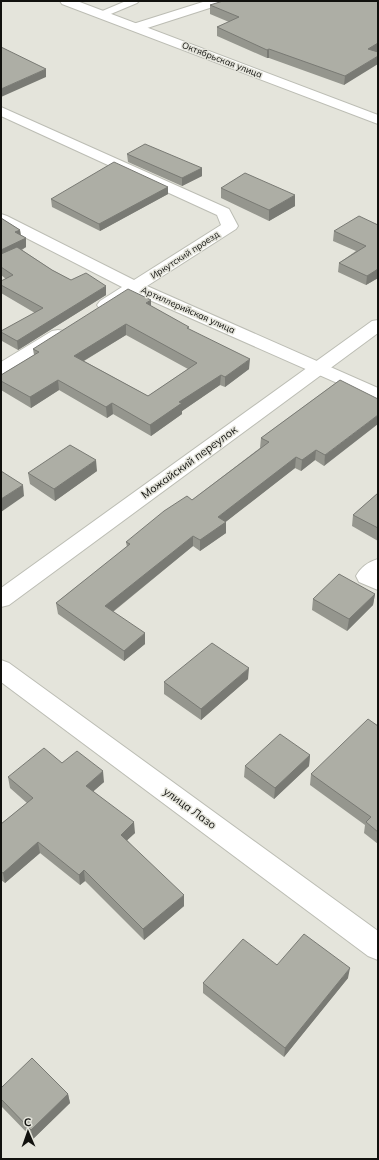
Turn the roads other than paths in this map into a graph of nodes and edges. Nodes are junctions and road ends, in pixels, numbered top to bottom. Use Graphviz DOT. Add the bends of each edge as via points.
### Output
graph roads {
  1 [pos="66,1"];
  2 [pos="134,1"];
  3 [pos="218,1"];
  4 [pos="103,14"];
  5 [pos="136,27"];
  6 [pos="1,111"];
  7 [pos="378,120"];
  8 [pos="1,219"];
  9 [pos="136,287"];
  10 [pos="95,312"];
  11 [pos="75,324"];
  12 [pos="378,325"];
  13 [pos="318,368"];
  14 [pos="1,370"];
  15 [pos="378,395"];
  16 [pos="378,567"];
  17 [pos="378,582"];
  18 [pos="1,599"];
  19 [pos="1,669"];
  20 [pos="378,947"];
  1 -- 4 [label="street, Октябрьская улица"];
  2 -- 4 [label="lane"];
  3 -- 5 [label="street"];
  4 -- 5 [label="street, Октябрьская улица"];
  5 -- 7 [label="street, Октябрьская улица"];
  6 -- 9 [label="street, Иркутский проезд" via="223,212 230,226"];
  8 -- 9 [label="street, Артиллерийская улица"];
  9 -- 10 [label="street, Иркутский проезд"];
  9 -- 13 [label="street, Артиллерийская улица"];
  11 -- 14 [label="street"];
  12 -- 13 [label="street, Можайский переулок"];
  13 -- 15 [label="street, Артиллерийская улица"];
  13 -- 18 [label="street, Можайский переулок"];
  16 -- 17 [label="street" via="367,576"];
  19 -- 20 [label="street, улица Лазо"];
}
